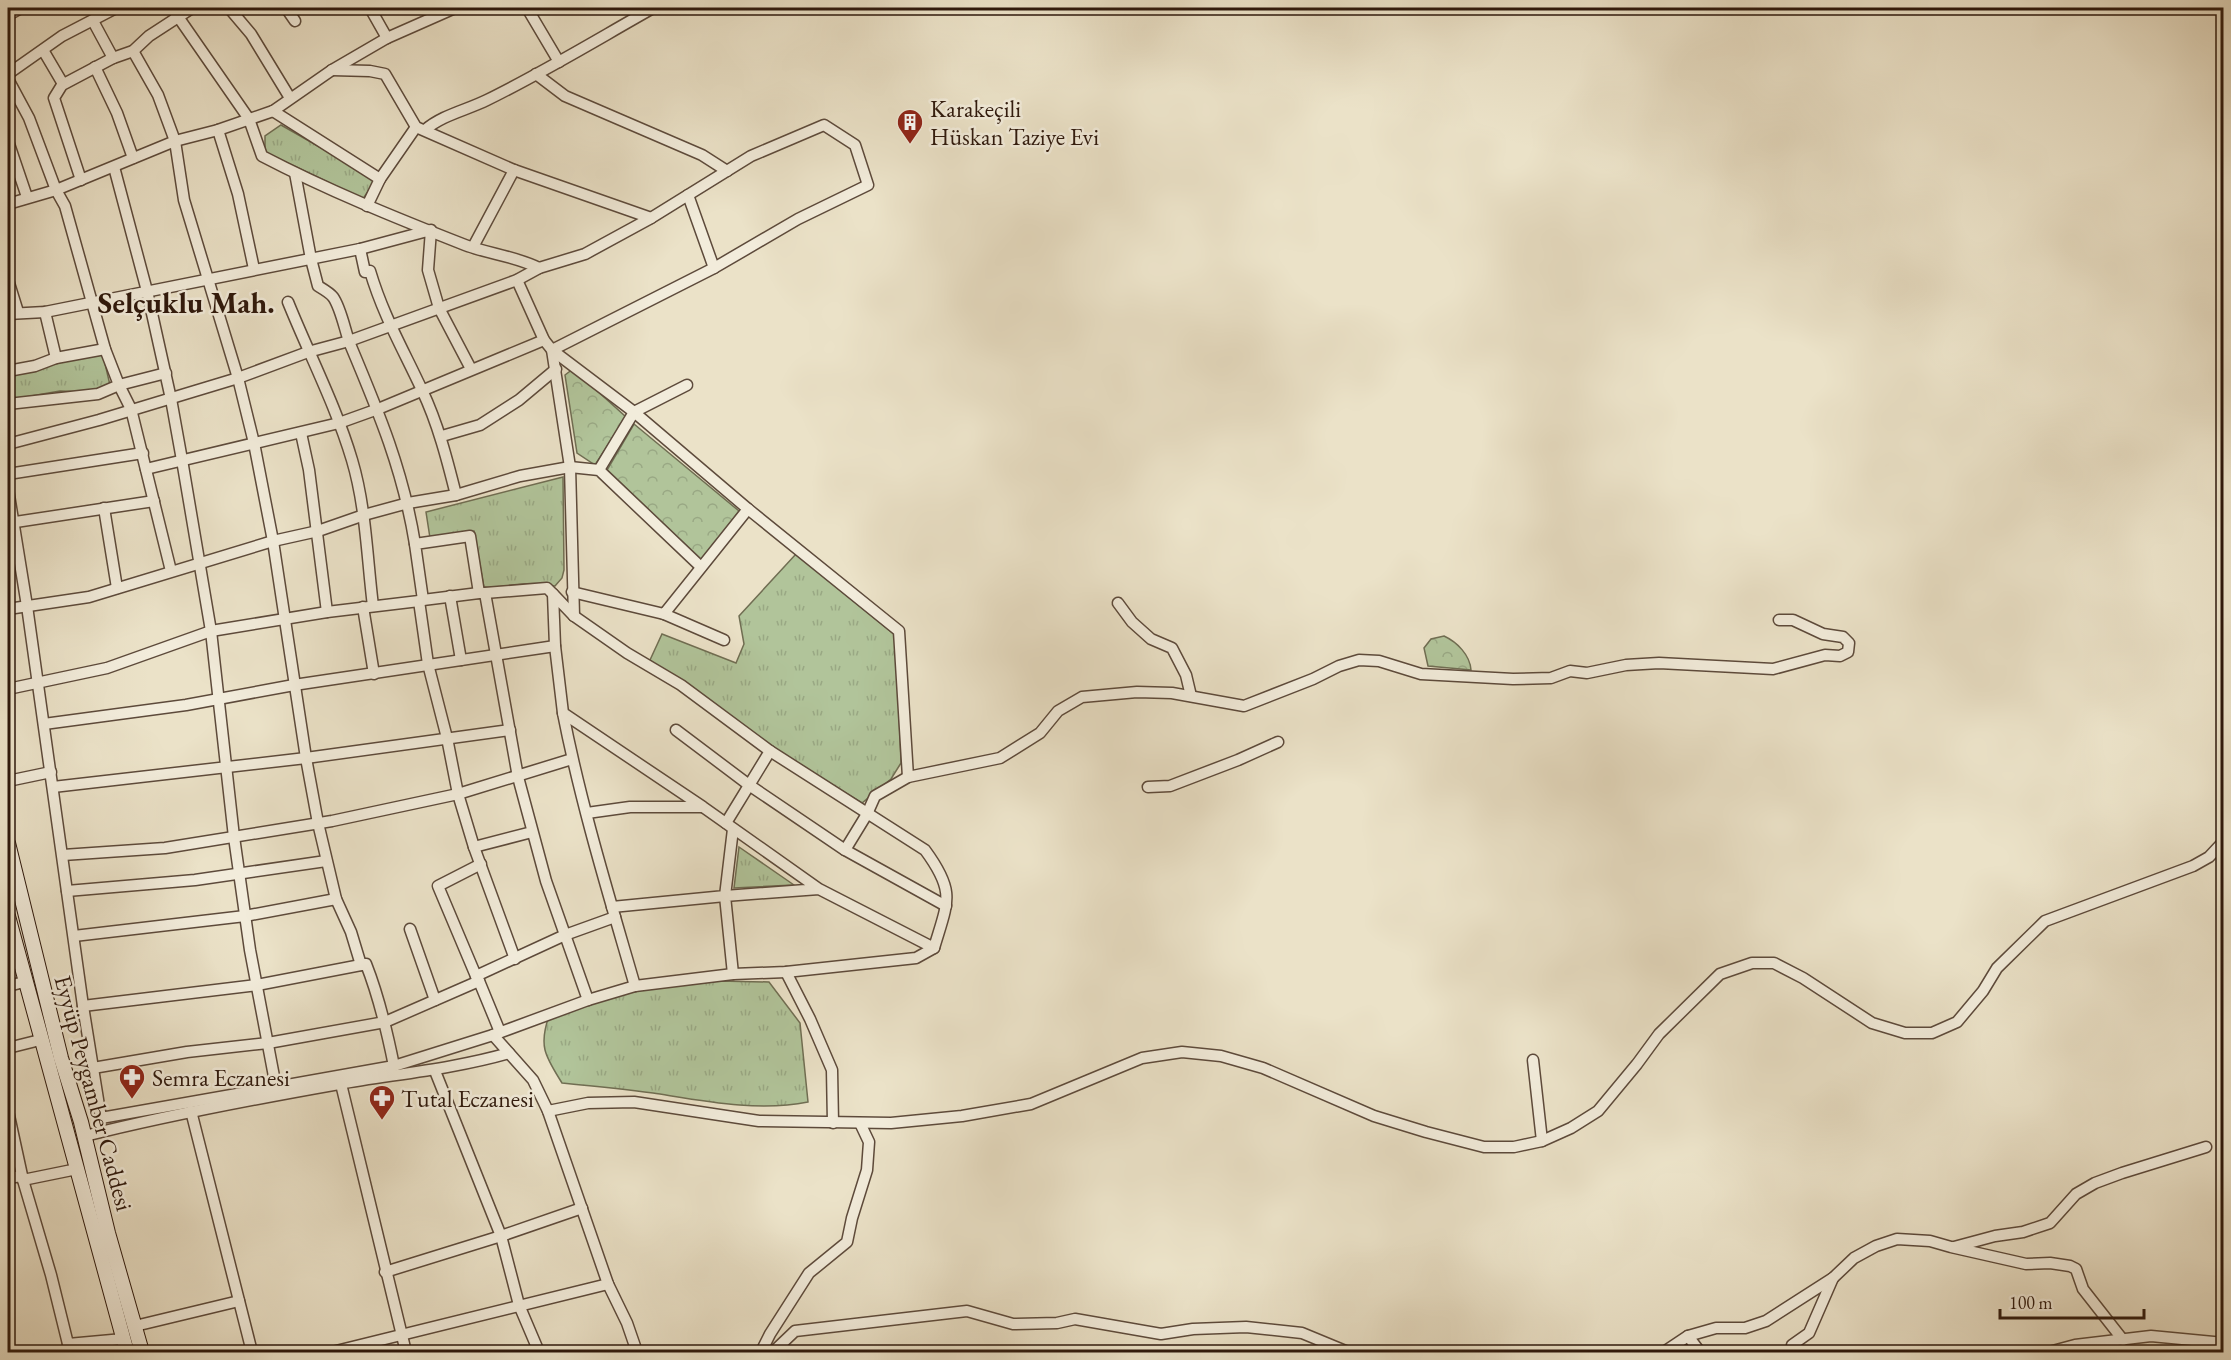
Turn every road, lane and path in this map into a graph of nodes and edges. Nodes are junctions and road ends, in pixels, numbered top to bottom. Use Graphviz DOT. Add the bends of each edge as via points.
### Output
graph roads {
  1 [pos="21,8"];
  2 [pos="116,8"];
  3 [pos="192,8"];
  4 [pos="229,8"];
  5 [pos="286,8"];
  6 [pos="370,8"];
  7 [pos="455,8"];
  8 [pos="527,8"];
  9 [pos="653,8"];
  10 [pos="175,12"];
  11 [pos="8,15"];
  12 [pos="93,21"];
  13 [pos="295,21"];
  14 [pos="387,38"];
  15 [pos="43,50"];
  16 [pos="133,51"];
  17 [pos="113,58"];
  18 [pos="559,62"];
  19 [pos="95,67"];
  20 [pos="332,70"];
  21 [pos="536,74"];
  22 [pos="8,77"];
  23 [pos="63,84"];
  24 [pos="290,98"];
  25 [pos="273,111"];
  26 [pos="249,119"];
  27 [pos="421,128"];
  28 [pos="218,130"];
  29 [pos="8,141"];
  30 [pos="175,141"];
  31 [pos="133,158"];
  32 [pos="114,167"];
  33 [pos="514,170"];
  34 [pos="727,171"];
  35 [pos="295,173"];
  36 [pos="380,179"];
  37 [pos="81,180"];
  38 [pos="56,190"];
  39 [pos="688,195"];
  40 [pos="27,197"];
  41 [pos="8,204"];
  42 [pos="367,206"];
  43 [pos="651,218"];
  44 [pos="431,230"];
  45 [pos="473,248"];
  46 [pos="360,249"];
  47 [pos="311,259"];
  48 [pos="539,268"];
  49 [pos="714,268"];
  50 [pos="254,269"];
  51 [pos="207,279"];
  52 [pos="8,280"];
  53 [pos="517,280"];
  54 [pos="147,291"];
  55 [pos="93,302"];
  56 [pos="288,302"];
  57 [pos="439,308"];
  58 [pos="45,312"];
  59 [pos="13,313"];
  60 [pos="389,326"];
  61 [pos="544,340"];
  62 [pos="349,341"];
  63 [pos="105,349"];
  64 [pos="552,350"];
  65 [pos="308,352"];
  66 [pos="56,358"];
  67 [pos="471,369"];
  68 [pos="556,369"];
  69 [pos="8,371"];
  70 [pos="166,373"];
  71 [pos="238,378"];
  72 [pos="119,385"];
  73 [pos="687,385"];
  74 [pos="422,390"];
  75 [pos="171,399"];
  76 [pos="8,404"];
  77 [pos="131,409"];
  78 [pos="378,409"];
  79 [pos="634,412"];
  80 [pos="339,423"];
  81 [pos="301,433"];
  82 [pos="442,436"];
  83 [pos="8,444"];
  84 [pos="254,444"];
  85 [pos="143,453"];
  86 [pos="182,460"];
  87 [pos="570,467"];
  88 [pos="146,469"];
  89 [pos="599,470"];
  90 [pos="8,472"];
  91 [pos="456,495"];
  92 [pos="154,501"];
  93 [pos="9,502"];
  94 [pos="408,503"];
  95 [pos="104,508"];
  96 [pos="748,510"];
  97 [pos="364,515"];
  98 [pos="11,523"];
  99 [pos="318,531"];
  100 [pos="273,541"];
  101 [pos="415,544"];
  102 [pos="200,562"];
  103 [pos="701,567"];
  104 [pos="171,571"];
  105 [pos="117,588"];
  106 [pos="572,592"];
  107 [pos="482,593"];
  108 [pos="553,594"];
  109 [pos="450,596"];
  110 [pos="421,600"];
  111 [pos="1118,603"];
  112 [pos="27,606"];
  113 [pos="368,607"];
  114 [pos="8,609"];
  115 [pos="327,612"];
  116 [pos="664,614"];
  117 [pos="574,616"];
  118 [pos="284,618"];
  119 [pos="1779,620"];
  120 [pos="211,632"];
  121 [pos="724,640"];
  122 [pos="555,646"];
  123 [pos="495,655"];
  124 [pos="461,660"];
  125 [pos="428,664"];
  126 [pos="374,674"];
  127 [pos="37,684"];
  128 [pos="294,685"];
  129 [pos="8,689"];
  130 [pos="1191,696"];
  131 [pos="219,700"];
  132 [pos="563,713"];
  133 [pos="44,724"];
  134 [pos="510,730"];
  135 [pos="676,730"];
  136 [pos="447,738"];
  137 [pos="1278,742"];
  138 [pos="770,750"];
  139 [pos="306,758"];
  140 [pos="572,759"];
  141 [pos="226,767"];
  142 [pos="51,772"];
  143 [pos="518,777"];
  144 [pos="908,777"];
  145 [pos="8,781"];
  146 [pos="749,785"];
  147 [pos="53,787"];
  148 [pos="1148,787"];
  149 [pos="458,794"];
  150 [pos="703,807"];
  151 [pos="588,813"];
  152 [pos="867,814"];
  153 [pos="318,824"];
  154 [pos="729,826"];
  155 [pos="532,832"];
  156 [pos="234,837"];
  157 [pos="2223,842"];
  158 [pos="8,843"];
  159 [pos="474,847"];
  160 [pos="845,850"];
  161 [pos="63,855"];
  162 [pos="326,861"];
  163 [pos="481,864"];
  164 [pos="240,872"];
  165 [pos="12,883"];
  166 [pos="819,889"];
  167 [pos="67,891"];
  168 [pos="724,896"];
  169 [pos="336,899"];
  170 [pos="946,906"];
  171 [pos="613,912"];
  172 [pos="8,915"];
  173 [pos="245,916"];
  174 [pos="410,928"];
  175 [pos="565,935"];
  176 [pos="74,936"];
  177 [pos="934,948"];
  178 [pos="514,959"];
  179 [pos="361,965"];
  180 [pos="786,972"];
  181 [pos="733,974"];
  182 [pos="478,979"];
  183 [pos="24,982"];
  184 [pos="257,985"];
  185 [pos="8,986"];
  186 [pos="635,986"];
  187 [pos="435,1000"];
  188 [pos="588,1000"];
  189 [pos="83,1006"];
  190 [pos="385,1022"];
  191 [pos="496,1034"];
  192 [pos="40,1040"];
  193 [pos="268,1043"];
  194 [pos="8,1048"];
  195 [pos="509,1053"];
  196 [pos="1533,1060"];
  197 [pos="394,1066"];
  198 [pos="93,1068"];
  199 [pos="435,1071"];
  200 [pos="341,1084"];
  201 [pos="276,1087"];
  202 [pos="191,1111"];
  203 [pos="548,1111"];
  204 [pos="8,1118"];
  205 [pos="101,1118"];
  206 [pos="81,1122"];
  207 [pos="833,1123"];
  208 [pos="860,1123"];
  209 [pos="66,1126"];
  210 [pos="85,1136"];
  211 [pos="1542,1141"];
  212 [pos="2206,1147"];
  213 [pos="77,1169"];
  214 [pos="8,1178"];
  215 [pos="22,1178"];
  216 [pos="582,1208"];
  217 [pos="501,1236"];
  218 [pos="1950,1247"];
  219 [pos="385,1272"];
  220 [pos="1833,1278"];
  221 [pos="608,1284"];
  222 [pos="239,1301"];
  223 [pos="519,1305"];
  224 [pos="135,1326"];
  225 [pos="1688,1336"];
  226 [pos="402,1337"];
  227 [pos="2123,1340"];
  228 [pos="2223,1342"];
  229 [pos="1792,1345"];
  230 [pos="125,1346"];
  231 [pos="69,1348"];
  232 [pos="774,1352"];
  233 [pos="142,1353"];
  234 [pos="252,1353"];
  235 [pos="333,1353"];
  236 [pos="406,1353"];
  237 [pos="539,1353"];
  238 [pos="637,1353"];
  239 [pos="761,1353"];
  240 [pos="1348,1353"];
  241 [pos="1664,1353"];
  242 [pos="1700,1353"];
  243 [pos="2049,1353"];
  1 -- 11 [label="street"];
  2 -- 12 [label="street"];
  3 -- 10 [label="street"];
  4 -- 24 [label="street" via="251,34"];
  5 -- 13 [label="street"];
  6 -- 14 [label="street"];
  7 -- 14 [label="street"];
  8 -- 18 [label="street"];
  9 -- 18 [label="street"];
  10 -- 16 [label="street"];
  10 -- 26 [label="street"];
  12 -- 15 [label="street"];
  12 -- 17 [label="street"];
  14 -- 20 [label="street"];
  15 -- 22 [label="street"];
  15 -- 23 [label="street"];
  16 -- 17 [label="street"];
  16 -- 30 [label="street" via="158,95"];
  17 -- 19 [label="street"];
  18 -- 21 [label="street"];
  19 -- 23 [label="street"];
  19 -- 31 [label="street"];
  20 -- 24 [label="street"];
  20 -- 27 [label="street" via="385,74"];
  21 -- 27 [label="street" via="486,101"];
  21 -- 34 [label="street" via="565,96 702,155"];
  22 -- 38 [label="street" via="29,118"];
  23 -- 37 [label="street" via="54,98"];
  24 -- 25 [label="street"];
  25 -- 26 [label="street"];
  25 -- 36 [label="street"];
  26 -- 28 [label="street"];
  26 -- 35 [label="street" via="262,156"];
  27 -- 33 [label="street"];
  27 -- 36 [label="street"];
  28 -- 30 [label="street"];
  28 -- 50 [label="street" via="238,194"];
  29 -- 40 [label="street"];
  30 -- 31 [label="street"];
  30 -- 51 [label="street" via="184,200"];
  31 -- 32 [label="street"];
  32 -- 37 [label="street"];
  32 -- 54 [label="street"];
  33 -- 43 [label="street"];
  33 -- 45 [label="street"];
  34 -- 39 [label="street"];
  34 -- 49 [label="street" via="751,156 824,124 855,145 868,185 798,219"];
  35 -- 42 [label="street"];
  35 -- 47 [label="street"];
  36 -- 42 [label="street"];
  37 -- 38 [label="street"];
  38 -- 40 [label="street"];
  38 -- 55 [label="street" via="65,206"];
  39 -- 43 [label="street"];
  39 -- 49 [label="street"];
  40 -- 41 [label="street"];
  42 -- 44 [label="street"];
  43 -- 48 [label="street" via="585,254"];
  44 -- 45 [label="street"];
  44 -- 46 [label="street"];
  44 -- 57 [label="street" via="428,270"];
  45 -- 48 [label="street" via="522,259"];
  46 -- 47 [label="street"];
  46 -- 60 [label="street" via="365,272 370,271"];
  47 -- 50 [label="street"];
  47 -- 62 [label="street" via="318,286 333,296"];
  48 -- 53 [label="street"];
  49 -- 64 [label="street"];
  50 -- 51 [label="street"];
  51 -- 54 [label="street"];
  51 -- 71 [label="street"];
  52 -- 59 [label="street"];
  53 -- 57 [label="street"];
  53 -- 61 [label="street"];
  54 -- 55 [label="street"];
  54 -- 70 [label="street"];
  55 -- 58 [label="street"];
  55 -- 63 [label="street"];
  56 -- 65 [label="street"];
  57 -- 60 [label="street"];
  57 -- 67 [label="street"];
  58 -- 59 [label="street"];
  58 -- 66 [label="street"];
  60 -- 62 [label="street"];
  60 -- 74 [label="street"];
  61 -- 64 [label="street"];
  61 -- 67 [label="street"];
  62 -- 65 [label="street"];
  62 -- 78 [label="street"];
  63 -- 66 [label="street"];
  63 -- 72 [label="street"];
  64 -- 68 [label="street"];
  64 -- 79 [label="street"];
  65 -- 71 [label="street"];
  65 -- 80 [label="street"];
  66 -- 69 [label="street"];
  67 -- 74 [label="street"];
  68 -- 82 [label="street" via="519,400 480,425"];
  68 -- 87 [label="street"];
  70 -- 72 [label="street"];
  70 -- 75 [label="street"];
  71 -- 75 [label="street"];
  71 -- 84 [label="street"];
  72 -- 76 [label="street" via="98,394"];
  72 -- 77 [label="street"];
  73 -- 79 [label="street"];
  74 -- 78 [label="street"];
  74 -- 82 [label="street"];
  75 -- 77 [label="street"];
  75 -- 86 [label="street"];
  77 -- 83 [label="street"];
  77 -- 85 [label="street"];
  78 -- 80 [label="street"];
  78 -- 94 [label="street"];
  79 -- 89 [label="street"];
  79 -- 96 [label="street"];
  80 -- 81 [label="street"];
  80 -- 97 [label="street"];
  81 -- 84 [label="street"];
  81 -- 99 [label="street"];
  82 -- 91 [label="street"];
  84 -- 86 [label="street"];
  84 -- 100 [label="street"];
  85 -- 88 [label="street"];
  85 -- 90 [label="street"];
  86 -- 88 [label="street"];
  86 -- 102 [label="street"];
  87 -- 89 [label="street"];
  87 -- 91 [label="street" via="520,476"];
  87 -- 106 [label="street"];
  88 -- 92 [label="street"];
  89 -- 103 [label="street"];
  90 -- 93 [label="street"];
  91 -- 94 [label="street"];
  92 -- 95 [label="street"];
  92 -- 104 [label="street"];
  93 -- 98 [label="street"];
  94 -- 97 [label="street"];
  94 -- 101 [label="street"];
  95 -- 98 [label="street"];
  95 -- 105 [label="street"];
  96 -- 103 [label="street"];
  96 -- 144 [label="street" via="899,631"];
  97 -- 99 [label="street"];
  97 -- 113 [label="street"];
  98 -- 112 [label="street"];
  99 -- 100 [label="street"];
  99 -- 115 [label="street"];
  100 -- 102 [label="street"];
  100 -- 118 [label="street"];
  101 -- 107 [label="street" via="470,536"];
  101 -- 110 [label="street"];
  102 -- 104 [label="street"];
  102 -- 120 [label="street"];
  103 -- 116 [label="street"];
  104 -- 105 [label="street"];
  105 -- 112 [label="street" via="89,597"];
  106 -- 116 [label="street"];
  106 -- 117 [label="street"];
  107 -- 108 [label="street" via="547,588"];
  107 -- 109 [label="street"];
  107 -- 123 [label="street"];
  108 -- 117 [label="street"];
  108 -- 122 [label="street"];
  109 -- 110 [label="street"];
  109 -- 124 [label="street"];
  110 -- 113 [label="street"];
  110 -- 125 [label="street"];
  111 -- 130 [label="street" via="1151,639 1172,648 1186,675"];
  112 -- 114 [label="street"];
  112 -- 127 [label="street"];
  113 -- 115 [label="street"];
  113 -- 126 [label="street"];
  115 -- 118 [label="street"];
  116 -- 121 [label="street"];
  117 -- 138 [label="street" via="681,685"];
  118 -- 120 [label="street"];
  118 -- 128 [label="street"];
  119 -- 130 [label="street" via="1793,620 1823,634 1843,637 1849,643 1848,652 1773,669 1659,663 1587,673 1570,671 1542,679 1421,674 1378,661 1359,660 1244,706"];
  120 -- 127 [label="street" via="107,668"];
  120 -- 131 [label="street"];
  122 -- 123 [label="street"];
  122 -- 132 [label="street"];
  123 -- 124 [label="street"];
  123 -- 134 [label="street"];
  124 -- 125 [label="street"];
  125 -- 126 [label="street"];
  125 -- 136 [label="street"];
  126 -- 128 [label="street"];
  127 -- 129 [label="street"];
  127 -- 133 [label="street"];
  128 -- 131 [label="street"];
  128 -- 139 [label="street"];
  130 -- 144 [label="street" via="1137,692 1082,697 1058,711 1040,733 1000,758"];
  131 -- 133 [label="street"];
  131 -- 141 [label="street"];
  132 -- 140 [label="street"];
  132 -- 150 [label="street"];
  133 -- 142 [label="street"];
  134 -- 136 [label="street"];
  134 -- 143 [label="street"];
  135 -- 146 [label="street"];
  136 -- 139 [label="street"];
  136 -- 149 [label="street"];
  137 -- 148 [label="street" via="1170,786"];
  138 -- 146 [label="street"];
  138 -- 152 [label="street"];
  139 -- 141 [label="street"];
  139 -- 153 [label="street"];
  140 -- 143 [label="street"];
  140 -- 151 [label="street"];
  141 -- 147 [label="street"];
  141 -- 156 [label="street"];
  142 -- 145 [label="street"];
  142 -- 147 [label="street"];
  143 -- 149 [label="street"];
  143 -- 155 [label="street"];
  144 -- 152 [label="street" via="875,796"];
  146 -- 154 [label="street"];
  146 -- 160 [label="street"];
  147 -- 161 [label="street"];
  149 -- 153 [label="street"];
  149 -- 159 [label="street"];
  150 -- 151 [label="street" via="630,807"];
  150 -- 154 [label="street"];
  151 -- 171 [label="street"];
  152 -- 160 [label="street"];
  152 -- 170 [label="street" via="925,850 941,871"];
  153 -- 156 [label="street"];
  153 -- 162 [label="street"];
  154 -- 166 [label="street"];
  154 -- 168 [label="street"];
  155 -- 159 [label="street"];
  155 -- 175 [label="street"];
  156 -- 161 [label="street" via="165,848"];
  156 -- 164 [label="street"];
  157 -- 211 [label="street" via="2193,866 2044,921 1997,968 1957,1022 1932,1033 1905,1033 1872,1023 1774,963 1752,963 1719,974 1659,1034 1598,1111"];
  158 -- 165 [label="main road, Eyyüp Peygamber Caddesi"];
  159 -- 163 [label="street"];
  160 -- 170 [label="street"];
  161 -- 167 [label="street"];
  162 -- 164 [label="street"];
  162 -- 169 [label="street"];
  163 -- 178 [label="street"];
  163 -- 182 [label="street" via="438,886"];
  164 -- 167 [label="street" via="195,880"];
  164 -- 173 [label="street"];
  165 -- 206 [label="main road, Eyyüp Peygamber Caddesi"];
  166 -- 168 [label="street"];
  166 -- 177 [label="street"];
  167 -- 176 [label="street"];
  168 -- 171 [label="street"];
  168 -- 181 [label="street"];
  169 -- 173 [label="street"];
  169 -- 179 [label="street"];
  170 -- 177 [label="street"];
  171 -- 175 [label="street"];
  171 -- 186 [label="street"];
  172 -- 183 [label="main road, Eyyüp Peygamber Caddesi"];
  173 -- 176 [label="street"];
  173 -- 184 [label="street"];
  174 -- 187 [label="street"];
  175 -- 178 [label="street"];
  175 -- 188 [label="street"];
  176 -- 189 [label="street"];
  177 -- 180 [label="street" via="916,958"];
  178 -- 182 [label="street"];
  179 -- 184 [label="street"];
  179 -- 190 [label="street" via="366,964"];
  180 -- 181 [label="street"];
  180 -- 207 [label="street" via="832,1070"];
  181 -- 186 [label="street"];
  182 -- 187 [label="street"];
  182 -- 191 [label="street"];
  183 -- 185 [label="street"];
  183 -- 192 [label="main road, Eyyüp Peygamber Caddesi"];
  184 -- 189 [label="street"];
  184 -- 193 [label="street"];
  186 -- 188 [label="street"];
  187 -- 190 [label="street"];
  188 -- 191 [label="street"];
  189 -- 198 [label="street"];
  190 -- 193 [label="street"];
  190 -- 197 [label="street"];
  191 -- 195 [label="street"];
  191 -- 197 [label="street"];
  192 -- 194 [label="street"];
  192 -- 209 [label="main road, Eyyüp Peygamber Caddesi"];
  193 -- 198 [label="street"];
  193 -- 201 [label="street"];
  195 -- 199 [label="street"];
  195 -- 203 [label="street" via="533,1080"];
  196 -- 211 [label="street"];
  197 -- 201 [label="street"];
  198 -- 205 [label="street"];
  199 -- 200 [label="street"];
  199 -- 217 [label="street"];
  200 -- 202 [label="street"];
  200 -- 219 [label="street"];
  201 -- 205 [label="street"];
  202 -- 210 [label="street"];
  202 -- 222 [label="street"];
  203 -- 207 [label="street" via="588,1103 634,1102 759,1121"];
  203 -- 216 [label="street"];
  204 -- 215 [label="street"];
  205 -- 206 [label="street"];
  206 -- 209 [label="street"];
  206 -- 210 [label="main road, Eyyüp Peygamber Caddesi"];
  207 -- 208 [label="street"];
  208 -- 211 [label="street" via="962,1116 1031,1104 1142,1058 1182,1052 1221,1056 1263,1068 1374,1116 1484,1147 1514,1147"];
  208 -- 239 [label="street" via="868,1142 867,1170 847,1242 809,1273"];
  209 -- 213 [label="main road, Eyyüp Peygamber Caddesi"];
  210 -- 224 [label="main road, Eyyüp Peygamber Caddesi"];
  212 -- 218 [label="street" via="2095,1183 2076,1194 2050,1223"];
  213 -- 215 [label="street"];
  213 -- 230 [label="main road, Eyyüp Peygamber Caddesi"];
  214 -- 215 [label="street"];
  215 -- 231 [label="street"];
  216 -- 217 [label="street"];
  216 -- 221 [label="street"];
  217 -- 219 [label="street"];
  217 -- 223 [label="street"];
  218 -- 220 [label="street" via="1897,1239 1854,1258"];
  218 -- 227 [label="street" via="2026,1264 2050,1263 2076,1269 2084,1289"];
  219 -- 226 [label="street"];
  220 -- 225 [label="street" via="1766,1321"];
  220 -- 229 [label="street" via="1809,1333"];
  221 -- 223 [label="street"];
  221 -- 238 [label="street"];
  222 -- 224 [label="street"];
  222 -- 234 [label="street"];
  223 -- 226 [label="street"];
  223 -- 237 [label="street"];
  224 -- 233 [label="main road, Eyyüp Peygamber Caddesi"];
  225 -- 241 [label="street"];
  225 -- 242 [label="street"];
  226 -- 235 [label="street"];
  226 -- 236 [label="street"];
  227 -- 228 [label="street" via="2151,1336"];
  227 -- 243 [label="street" via="2075,1345"];
  230 -- 231 [label="street"];
  232 -- 240 [label="street" via="795,1331 967,1311 1014,1324 1075,1319 1161,1334 1246,1327 1302,1334"];
}
